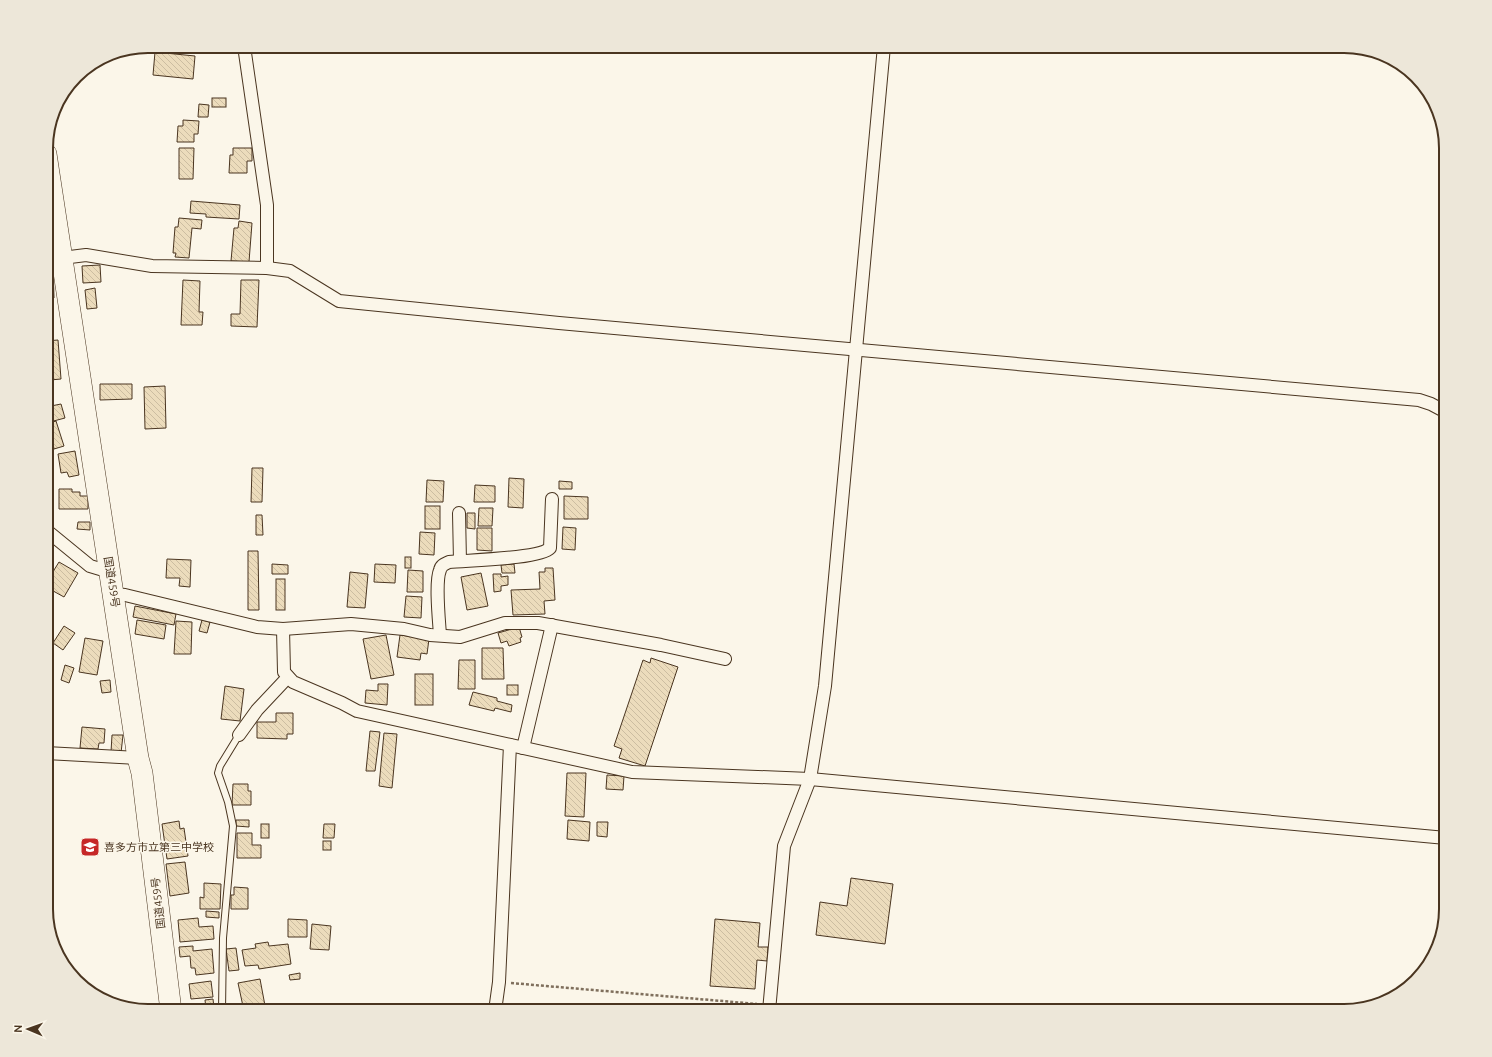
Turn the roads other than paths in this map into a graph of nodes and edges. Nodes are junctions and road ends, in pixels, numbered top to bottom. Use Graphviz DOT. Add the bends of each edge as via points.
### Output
graph roads {
  1 [pos="245,53"];
  2 [pos="883,53"];
  3 [pos="53,246"];
  4 [pos="54,259"];
  5 [pos="267,268"];
  6 [pos="856,350"];
  7 [pos="1439,409"];
  8 [pos="552,499"];
  9 [pos="459,513"];
  10 [pos="53,536"];
  11 [pos="460,561"];
  12 [pos="110,572"];
  13 [pos="114,594"];
  14 [pos="552,625"];
  15 [pos="284,630"];
  16 [pos="440,635"];
  17 [pos="725,659"];
  18 [pos="288,678"];
  19 [pos="239,735"];
  20 [pos="510,745"];
  21 [pos="522,748"];
  22 [pos="53,753"];
  23 [pos="138,758"];
  24 [pos="810,779"];
  25 [pos="1439,837"];
  26 [pos="170,1004"];
  27 [pos="222,1004"];
  28 [pos="497,1004"];
  29 [pos="769,1004"];
  1 -- 5 [label="street" via="267,205"];
  2 -- 6 [label="street"];
  3 -- 4 [label="highway, 国道459号"];
  4 -- 5 [label="street" via="86,255 152,266"];
  4 -- 12 [label="highway, 国道459号"];
  5 -- 6 [label="street" via="290,271 339,300"];
  6 -- 7 [label="street" via="1419,400"];
  6 -- 24 [label="street" via="825,686"];
  8 -- 11 [label="street" via="550,548 547,551 502,559"];
  9 -- 11 [label="street"];
  10 -- 12 [label="street" via="90,566"];
  11 -- 16 [label="street" via="449,562 440,569"];
  12 -- 13 [label="highway, 国道459号"];
  13 -- 15 [label="street" via="257,627"];
  13 -- 23 [label="highway, 国道459号"];
  14 -- 16 [label="street" via="511,623 460,636"];
  14 -- 17 [label="street"];
  14 -- 21 [label="street"];
  15 -- 16 [label="street" via="351,624"];
  15 -- 18 [label="street" via="284,672"];
  18 -- 19 [label="street" via="257,710"];
  18 -- 20 [label="street" via="357,711"];
  19 -- 27 [label="lane" via="218,772 233,826 223,938"];
  20 -- 21 [label="street"];
  20 -- 28 [label="street"];
  21 -- 24 [label="street" via="632,772"];
  22 -- 23 [label="street"];
  23 -- 26 [label="highway, 国道459号" via="142,773"];
  24 -- 25 [label="street"];
  24 -- 29 [label="street" via="784,846"];
}
